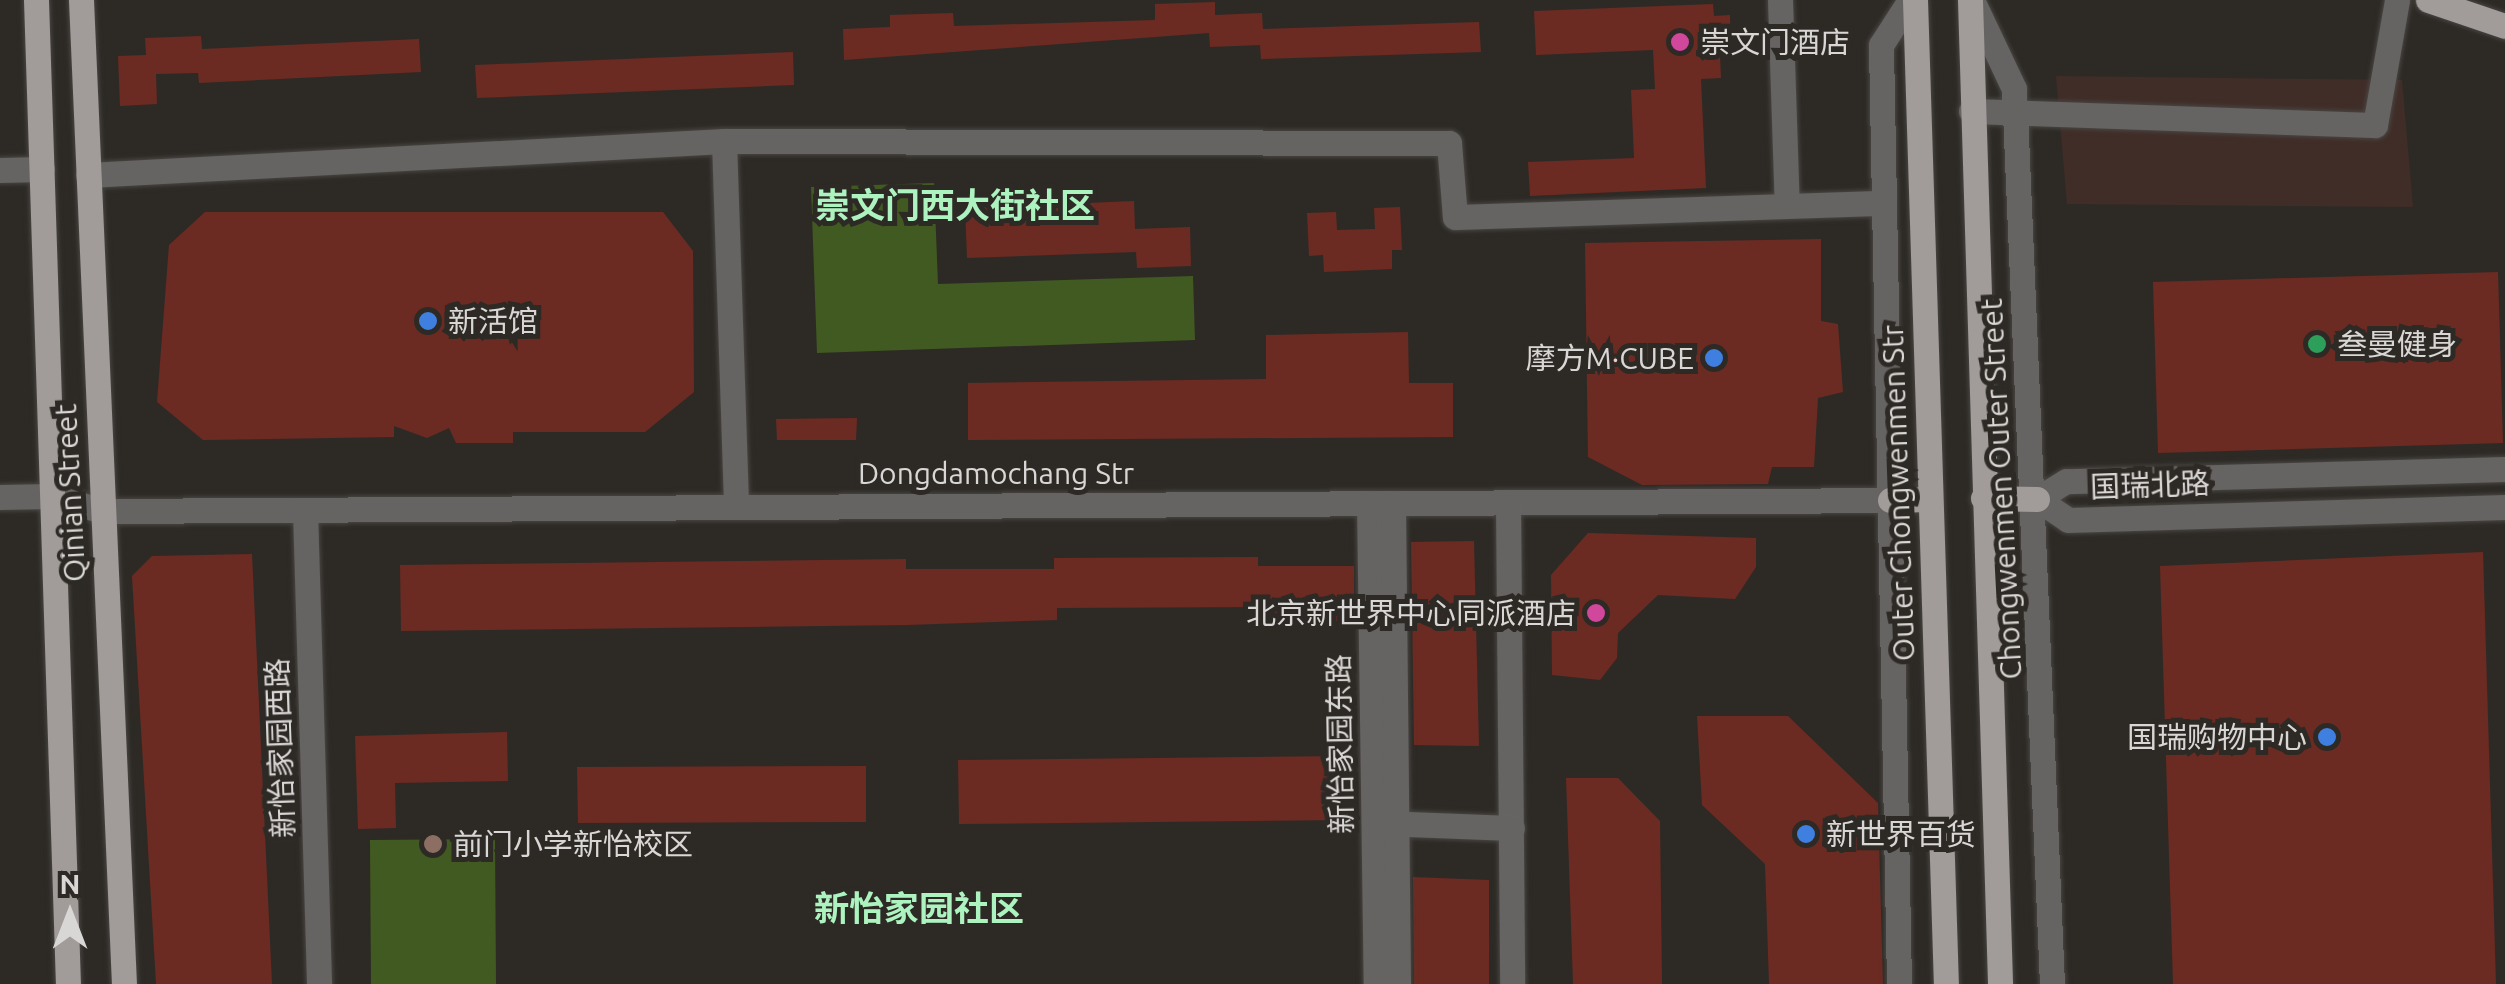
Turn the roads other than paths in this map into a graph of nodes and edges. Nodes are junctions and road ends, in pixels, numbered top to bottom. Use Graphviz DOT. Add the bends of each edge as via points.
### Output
graph roads {
  1 [pos="36,0"];
  2 [pos="81,0"];
  3 [pos="1780,0"];
  4 [pos="1912,0"];
  5 [pos="1971,0"];
  6 [pos="2397,0"];
  7 [pos="2428,0"];
  8 [pos="2505,26"];
  9 [pos="1971,110"];
  10 [pos="2015,110"];
  11 [pos="724,142"];
  12 [pos="42,169"];
  13 [pos="0,170"];
  14 [pos="88,175"];
  15 [pos="1880,203"];
  16 [pos="1788,206"];
  17 [pos="2505,470"];
  18 [pos="51,496"];
  19 [pos="0,498"];
  20 [pos="1983,498"];
  21 [pos="1930,499"];
  22 [pos="2037,499"];
  23 [pos="1890,500"];
  24 [pos="1508,502"];
  25 [pos="1381,503"];
  26 [pos="2505,507"];
  27 [pos="736,508"];
  28 [pos="305,510"];
  29 [pos="104,512"];
  30 [pos="1384,823"];
  31 [pos="1512,828"];
  32 [pos="68,984"];
  33 [pos="124,984"];
  34 [pos="320,984"];
  35 [pos="1376,984"];
  36 [pos="1398,984"];
  37 [pos="1512,984"];
  38 [pos="1899,984"];
  39 [pos="1946,984"];
  40 [pos="2000,984"];
  41 [pos="2052,984"];
  1 -- 12 [label="main road, Qinian Street"];
  2 -- 14 [label="main road, Qinian Street"];
  3 -- 16 [label="street"];
  4 -- 15 [label="street" via="1880,46"];
  4 -- 21 [label="main road, Outer Chongwenmen Str"];
  5 -- 9 [label="main road"];
  5 -- 10 [label="street, Chongwenmen Outer Street" via="2009,74"];
  6 -- 10 [label="street" via="2375,124"];
  7 -- 8 [label="main road"];
  9 -- 10 [label="street"];
  9 -- 20 [label="main road"];
  10 -- 22 [label="street, Chongwenmen Outer Street"];
  11 -- 14 [label="street"];
  11 -- 16 [label="street" via="1449,143 1455,217"];
  11 -- 27 [label="street"];
  12 -- 13 [label="street"];
  12 -- 18 [label="main road, Qinian Street"];
  14 -- 29 [label="main road, Qinian Street"];
  15 -- 16 [label="street"];
  15 -- 23 [label="street"];
  17 -- 22 [label="street, 国瑞北路" via="2066,480"];
  18 -- 19 [label="street, Dongdamochang Str"];
  18 -- 29 [label="street, Dongdamochang Str"];
  18 -- 32 [label="main road, Qinian Street"];
  20 -- 22 [label="main road"];
  20 -- 40 [label="main road"];
  21 -- 23 [label="main road"];
  21 -- 39 [label="main road, Outer Chongwenmen Str"];
  22 -- 26 [label="street, 国瑞北路" via="2068,520"];
  22 -- 41 [label="street, Chongwenmen Outer Street"];
  23 -- 24 [label="street, Dongdamochang Str"];
  23 -- 38 [label="street"];
  24 -- 25 [label="street, Dongdamochang Str"];
  24 -- 31 [label="street"];
  25 -- 27 [label="street, Dongdamochang Str"];
  25 -- 30 [label="street, 新怡家园东路"];
  27 -- 28 [label="street, Dongdamochang Str"];
  28 -- 29 [label="street, Dongdamochang Str"];
  28 -- 34 [label="street, 新怡家园西路"];
  29 -- 33 [label="main road, Qinian Street"];
  30 -- 31 [label="street"];
  30 -- 35 [label="street, 新怡家园东路"];
  30 -- 36 [label="street, 新怡家园东路"];
  31 -- 37 [label="street"];
}
